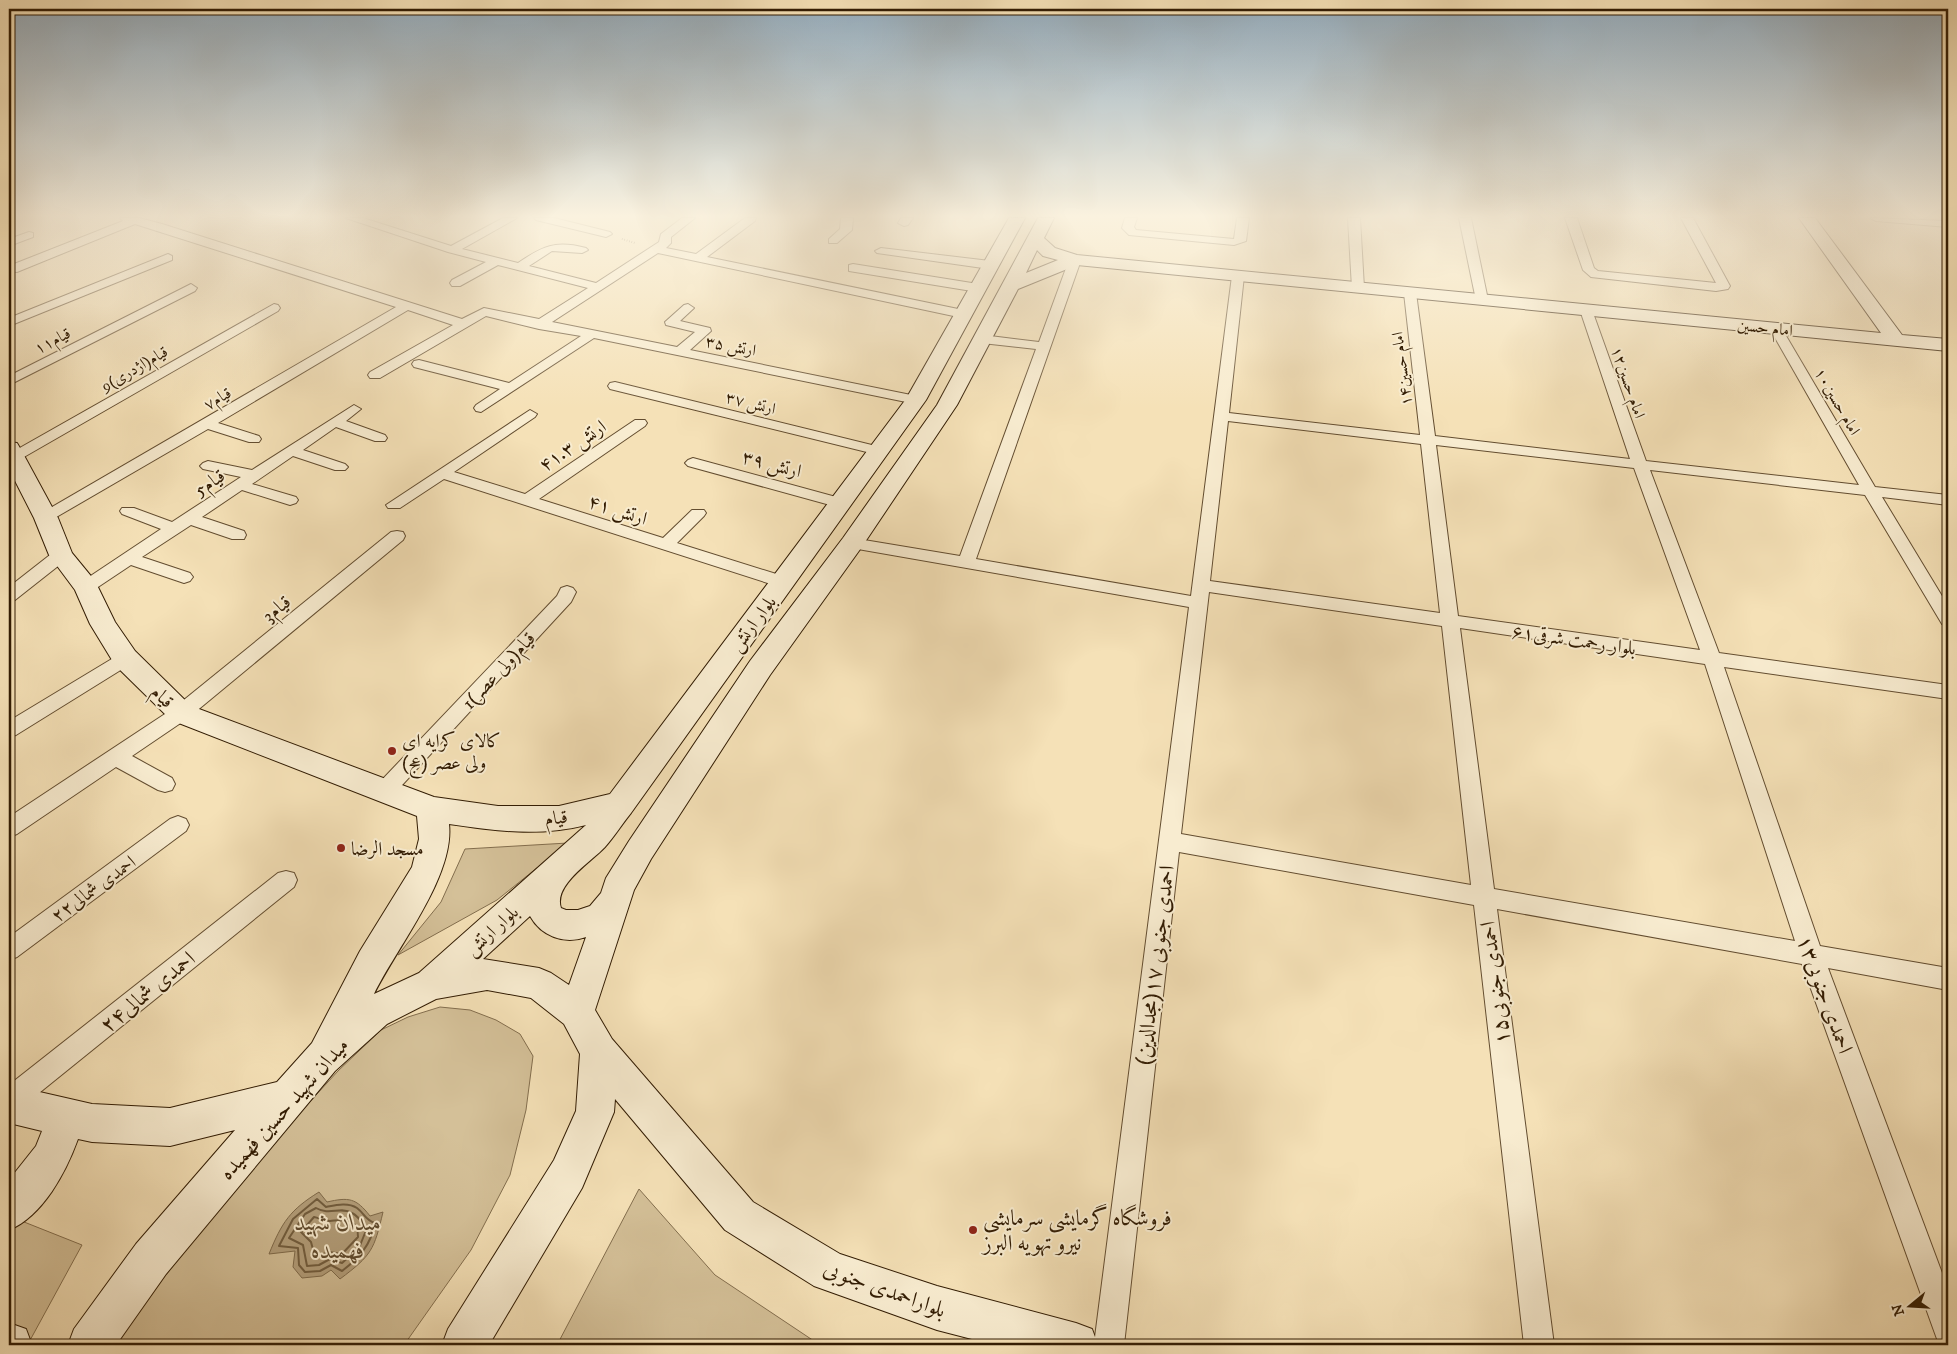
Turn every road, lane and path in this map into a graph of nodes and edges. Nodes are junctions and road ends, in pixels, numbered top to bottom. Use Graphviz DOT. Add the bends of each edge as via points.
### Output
graph roads {
  1 [pos="110,281"];
  2 [pos="329,281"];
  3 [pos="459,281"];
  4 [pos="575,281"];
  5 [pos="607,281"];
  6 [pos="808,281"];
  7 [pos="935,281"];
  8 [pos="982,281"];
  9 [pos="1013,281"];
  10 [pos="1021,281"];
  11 [pos="1067,281"];
  12 [pos="1237,281"];
  13 [pos="1290,281"];
  14 [pos="1358,281"];
  15 [pos="1478,281"];
  16 [pos="1662,281"];
  17 [pos="1721,281"];
  18 [pos="1853,281"];
  19 [pos="456,283"];
  20 [pos="1011,285"];
  21 [pos="598,287"];
  22 [pos="191,288"];
  23 [pos="978,288"];
  24 [pos="1358,288"];
  25 [pos="1410,293"];
  26 [pos="1482,300"];
  27 [pos="406,306"];
  28 [pos="274,308"];
  29 [pos="688,308"];
  30 [pos="1586,310"];
  31 [pos="963,314"];
  32 [pos="9,322"];
  33 [pos="463,324"];
  34 [pos="538,325"];
  35 [pos="1776,328"];
  36 [pos="592,334"];
  37 [pos="982,339"];
  38 [pos="1896,340"];
  39 [pos="1948,345"];
  40 [pos="1044,346"];
  41 [pos="679,352"];
  42 [pos="419,364"];
  43 [pos="375,375"];
  44 [pos="9,381"];
  45 [pos="615,386"];
  46 [pos="511,388"];
  47 [pos="916,400"];
  48 [pos="481,408"];
  49 [pos="354,409"];
  50 [pos="530,414"];
  51 [pos="1221,416"];
  52 [pos="335,422"];
  53 [pos="640,423"];
  54 [pos="207,424"];
  55 [pos="380,438"];
  56 [pos="254,439"];
  57 [pos="1428,440"];
  58 [pos="291,451"];
  59 [pos="878,451"];
  60 [pos="693,463"];
  61 [pos="12,464"];
  62 [pos="1640,465"];
  63 [pos="208,466"];
  64 [pos="340,467"];
  65 [pos="442,473"];
  66 [pos="256,475"];
  67 [pos="241,484"];
  68 [pos="1870,491"];
  69 [pos="290,500"];
  70 [pos="527,500"];
  71 [pos="1948,500"];
  72 [pos="841,502"];
  73 [pos="394,505"];
  74 [pos="128,511"];
  75 [pos="698,513"];
  76 [pos="46,518"];
  77 [pos="190,519"];
  78 [pos="175,529"];
  79 [pos="238,535"];
  80 [pos="397,536"];
  81 [pos="852,543"];
  82 [pos="665,544"];
  83 [pos="60,555"];
  84 [pos="130,559"];
  85 [pos="966,563"];
  86 [pos="184,577"];
  87 [pos="783,582"];
  88 [pos="86,586"];
  89 [pos="567,592"];
  90 [pos="1199,594"];
  91 [pos="9,596"];
  92 [pos="1948,620"];
  93 [pos="1450,621"];
  94 [pos="125,658"];
  95 [pos="1712,658"];
  96 [pos="1948,692"];
  97 [pos="181,713"];
  98 [pos="9,730"];
  99 [pos="116,757"];
  100 [pos="165,784"];
  101 [pos="385,790"];
  102 [pos="620,804"];
  103 [pos="432,809"];
  104 [pos="178,825"];
  105 [pos="9,828"];
  106 [pos="1169,841"];
  107 [pos="560,867"];
  108 [pos="286,880"];
  109 [pos="1484,897"];
  110 [pos="616,899"];
  111 [pos="9,950"];
  112 [pos="1811,955"];
  113 [pos="1948,979"];
  114 [pos="431,984"];
  115 [pos="577,1012"];
  116 [pos="599,1052"];
  117 [pos="322,1058"];
  118 [pos="288,1098"];
  119 [pos="9,1102"];
  120 [pos="66,1118"];
  121 [pos="9,1210"];
  122 [pos="1948,1328"];
  123 [pos="90,1345"];
  124 [pos="464,1345"];
  125 [pos="1076,1345"];
  126 [pos="1109,1345"];
  127 [pos="1539,1345"];
  1 -- 32 [label="street"];
  2 -- 27 [label="street"];
  3 -- 19 [label="street"];
  4 -- 21 [label="street"];
  5 -- 21 [label="street"];
  6 -- 31 [label="street"];
  7 -- 23 [label="street"];
  8 -- 23 [label="main road, بلوار ارتش"];
  9 -- 20 [label="main road, بلوار ارتش"];
  10 -- 20 [label="main road"];
  11 -- 40 [label="street"];
  12 -- 51 [label="street, احمدی جنوبی ۱۷(مجدالدین)"];
  13 -- 24 [label="main road, امام حسین"];
  14 -- 24 [label="street"];
  15 -- 26 [label="street"];
  16 -- 17 [label="street" via="1724,286"];
  18 -- 38 [label="main road"];
  20 -- 37 [label="main road, بلوار ارتش"];
  21 -- 34 [label="street"];
  22 -- 44 [label="street, قیام۱۱"];
  23 -- 31 [label="main road, بلوار ارتش"];
  24 -- 25 [label="main road, امام حسین"];
  25 -- 26 [label="main road, امام حسین"];
  25 -- 57 [label="street, امام حسین۱۴"];
  26 -- 30 [label="main road, امام حسین"];
  27 -- 33 [label="street"];
  27 -- 54 [label="street, قیام۷"];
  28 -- 61 [label="street, قیام(اژدری)9"];
  29 -- 41 [label="street" via="670,322 705,331"];
  30 -- 35 [label="main road, امام حسین"];
  30 -- 62 [label="street, امام حسین۱۲"];
  31 -- 47 [label="main road, بلوار ارتش"];
  33 -- 34 [label="street, ارتش ۳۵" via="484,312"];
  33 -- 43 [label="street, ارتش ۳۵"];
  34 -- 36 [label="street, ارتش ۳۵"];
  35 -- 38 [label="main road, امام حسین"];
  35 -- 68 [label="street, امام حسین۱۰"];
  36 -- 41 [label="street, ارتش ۳۵"];
  36 -- 46 [label="street"];
  37 -- 40 [label="street"];
  37 -- 81 [label="main road, بلوار ارتش" via="947,405"];
  38 -- 39 [label="main road, امام حسین"];
  40 -- 85 [label="street"];
  41 -- 47 [label="street, ارتش ۳۵"];
  42 -- 46 [label="street"];
  45 -- 59 [label="street, ارتش ۳۷"];
  46 -- 48 [label="street"];
  47 -- 59 [label="main road, بلوار ارتش"];
  49 -- 52 [label="street, قیام5"];
  50 -- 65 [label="street"];
  51 -- 57 [label="street"];
  51 -- 90 [label="street, احمدی جنوبی ۱۷(مجدالدین)"];
  52 -- 55 [label="street"];
  52 -- 58 [label="street, قیام5"];
  53 -- 70 [label="street, ارتش ۴۱.۳"];
  54 -- 56 [label="street"];
  54 -- 76 [label="street, قیام۷"];
  57 -- 62 [label="street"];
  57 -- 93 [label="street, امام حسین۱۴"];
  58 -- 64 [label="street"];
  58 -- 66 [label="street, قیام5"];
  59 -- 72 [label="main road, بلوار ارتش"];
  60 -- 72 [label="street, ارتش ۳۹"];
  61 -- 76 [label="main road, قیام"];
  62 -- 68 [label="street"];
  62 -- 95 [label="street, امام حسین۱۲"];
  63 -- 66 [label="street"];
  65 -- 70 [label="street, ارتش ۴۱"];
  65 -- 73 [label="street"];
  66 -- 67 [label="street, قیام5"];
  67 -- 69 [label="street"];
  67 -- 77 [label="street, قیام5"];
  68 -- 71 [label="street"];
  68 -- 92 [label="street"];
  70 -- 82 [label="street, ارتش ۴۱"];
  72 -- 87 [label="main road, بلوار ارتش"];
  74 -- 78 [label="street"];
  75 -- 82 [label="street"];
  76 -- 83 [label="main road, قیام"];
  77 -- 78 [label="street, قیام5"];
  77 -- 79 [label="street"];
  78 -- 84 [label="street, قیام5"];
  80 -- 97 [label="street, قیام3"];
  81 -- 85 [label="street, بلوار رحمت شرقی۶۱"];
  81 -- 110 [label="main road, بلوار ارتش" via="760,668 640,850 618,888"];
  82 -- 87 [label="street, ارتش ۴۱"];
  83 -- 88 [label="main road, قیام"];
  83 -- 91 [label="street"];
  84 -- 86 [label="street"];
  84 -- 88 [label="street, قیام5"];
  85 -- 90 [label="street, بلوار رحمت شرقی۶۱"];
  87 -- 102 [label="main road, بلوار ارتش"];
  88 -- 94 [label="main road, قیام" via="102,624"];
  89 -- 101 [label="street, قیام(ولی عصر)1" via="565,598"];
  90 -- 93 [label="street, بلوار رحمت شرقی۶۱"];
  90 -- 106 [label="street, احمدی جنوبی ۱۷(مجدالدین)"];
  93 -- 95 [label="street, بلوار رحمت شرقی۶۱"];
  93 -- 109 [label="street, احمدی جنوبی۱۵"];
  94 -- 97 [label="main road, قیام"];
  94 -- 98 [label="street"];
  95 -- 96 [label="street, بلوار رحمت شرقی۶۱"];
  95 -- 112 [label="street, احمدی جنوبی۱۳"];
  97 -- 99 [label="street, قیام3"];
  97 -- 101 [label="main road, قیام"];
  99 -- 100 [label="street"];
  99 -- 105 [label="street, قیام3"];
  101 -- 103 [label="main road, قیام"];
  102 -- 103 [label="main road, قیام" via="558,819 498,819"];
  102 -- 107 [label="main road, بلوار ارتش" via="594,838"];
  103 -- 117 [label="main road" via="435,839 427,872 372,962"];
  104 -- 111 [label="street, احمدی شمالی۲۲"];
  106 -- 109 [label="street"];
  106 -- 126 [label="street, احمدی جنوبی ۱۷(مجدالدین)"];
  107 -- 110 [label="main road" via="544,893 543,907 549,918 562,925 579,925 602,916"];
  107 -- 114 [label="main road, بلوار ارتش"];
  108 -- 119 [label="street, احمدی شمالی۲۴"];
  109 -- 112 [label="street"];
  109 -- 127 [label="street, احمدی جنوبی۱۵"];
  110 -- 115 [label="main road, بلوار ارتش"];
  112 -- 113 [label="street"];
  112 -- 122 [label="street, احمدی جنوبی۱۳"];
  114 -- 115 [label="main road, میدان شهید حسین فهمیده" via="487,974 539,984"];
  114 -- 117 [label="main road, میدان شهید حسین فهمیده" via="374,1012"];
  115 -- 116 [label="main road, میدان شهید حسین فهمیده"];
  116 -- 124 [label="main road" via="594,1112 568,1174"];
  116 -- 125 [label="main road, بلواراحمدی جنوبی" via="739,1216 829,1271 936,1308"];
  117 -- 118 [label="main road, میدان شهید حسین فهمیده"];
  118 -- 120 [label="main road" via="170,1127 92,1123"];
  118 -- 123 [label="main road, میدان شهید حسین فهمیده" via="150,1258"];
  119 -- 120 [label="main road"];
  120 -- 121 [label="main road" via="51,1159"];
}
